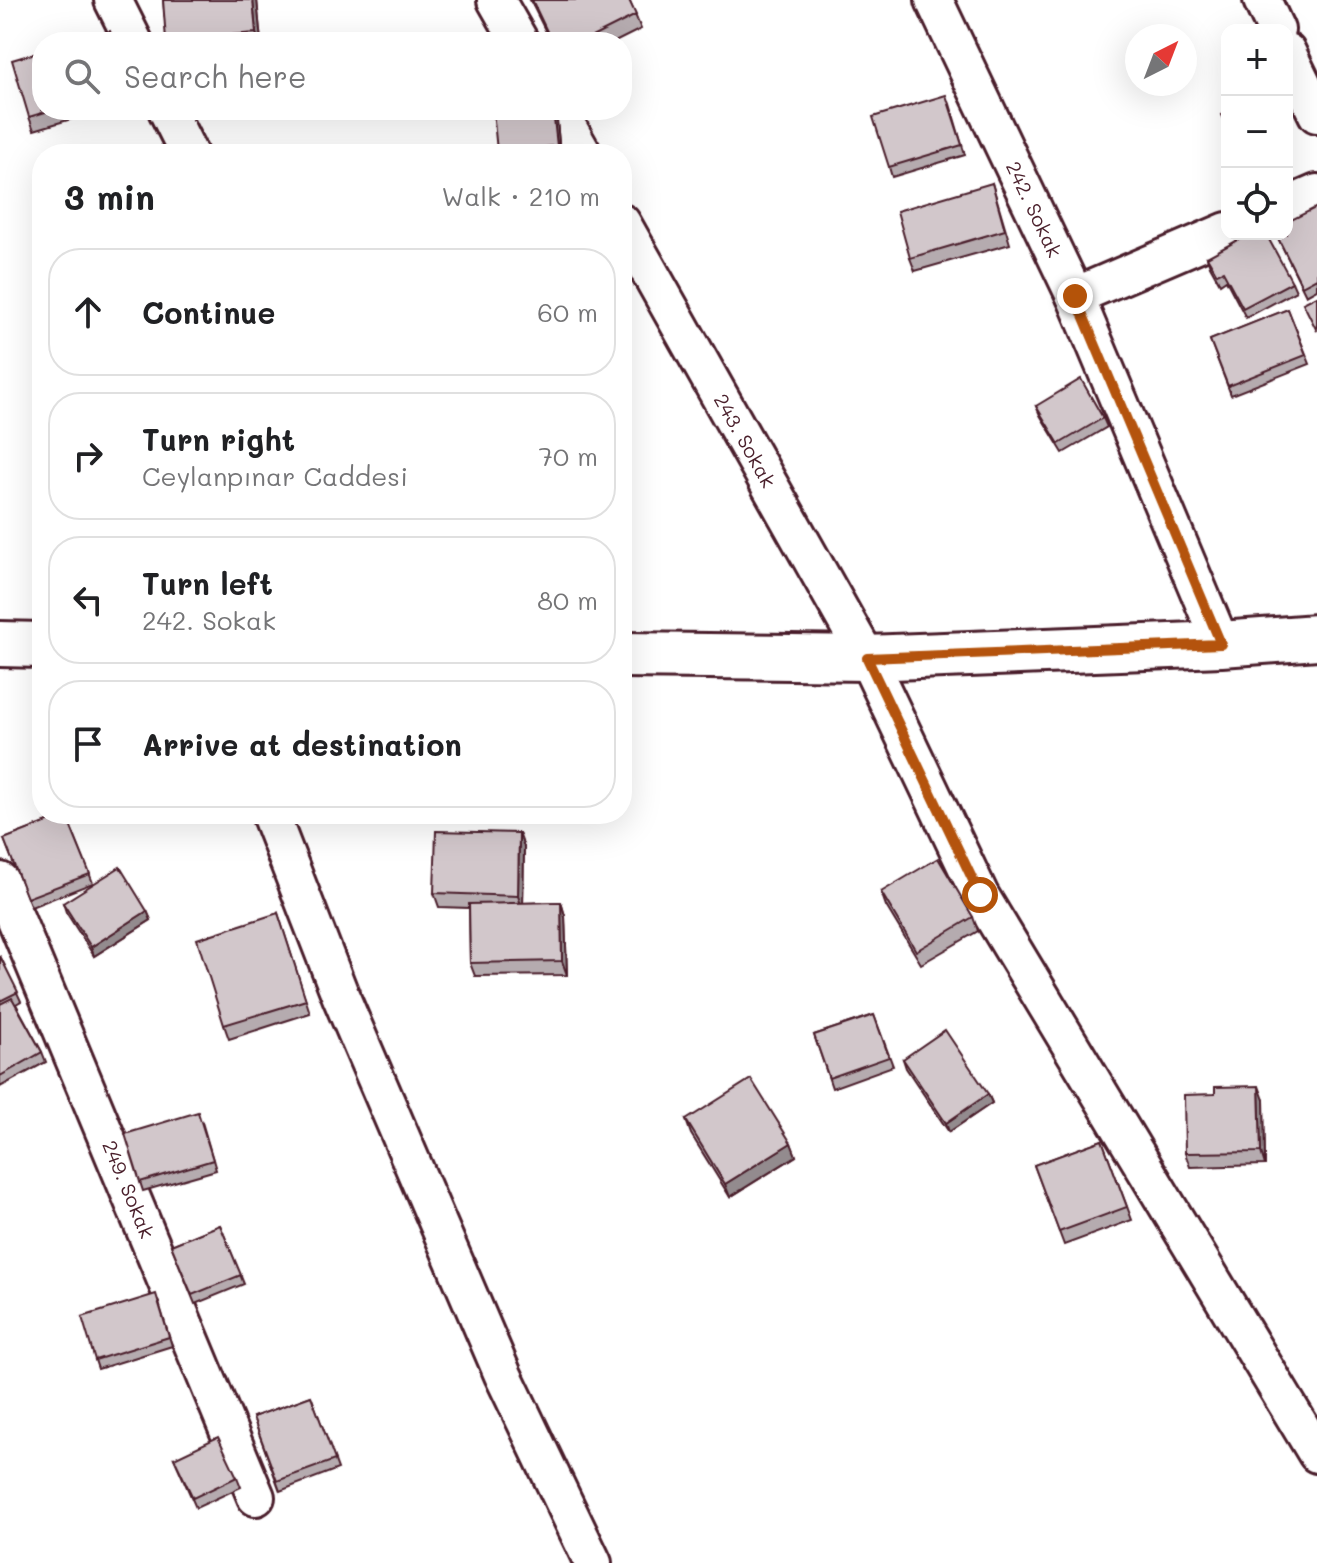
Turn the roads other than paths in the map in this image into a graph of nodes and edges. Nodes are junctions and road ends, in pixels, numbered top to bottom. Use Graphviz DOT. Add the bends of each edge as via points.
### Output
graph roads {
  1 [pos="113,0"];
  2 [pos="496,0"];
  3 [pos="934,0"];
  4 [pos="1262,0"];
  5 [pos="1273,24"];
  6 [pos="129,32"];
  7 [pos="514,32"];
  8 [pos="1293,64"];
  9 [pos="1317,114"];
  10 [pos="172,120"];
  11 [pos="564,120"];
  12 [pos="184,144"];
  13 [pos="577,144"];
  14 [pos="1317,193"];
  15 [pos="1293,203"];
  16 [pos="1221,234"];
  17 [pos="632,241"];
  18 [pos="1075,296"];
  19 [pos="1317,637"];
  20 [pos="0,644"];
  21 [pos="1221,644"];
  22 [pos="32,645"];
  23 [pos="632,655"];
  24 [pos="867,658"];
  25 [pos="274,824"];
  26 [pos="0,881"];
  27 [pos="1317,1454"];
  28 [pos="256,1497"];
  29 [pos="593,1563"];
  1 -- 6 [label="street"];
  2 -- 7 [label="street"];
  3 -- 18 [label="street, 242. Sokak"];
  4 -- 5 [label="street"];
  8 -- 9 [label="street"];
  10 -- 12 [label="street"];
  11 -- 13 [label="street"];
  14 -- 15 [label="street"];
  16 -- 18 [label="street"];
  17 -- 24 [label="street, 243. Sokak"];
  18 -- 21 [label="street, 242. Sokak"];
  19 -- 21 [label="main road"];
  20 -- 22 [label="main road"];
  21 -- 24 [label="main road"];
  23 -- 24 [label="main road"];
  24 -- 27 [label="street, 243. Sokak" via="980,895"];
  25 -- 29 [label="street" via="341,997 503,1375"];
  26 -- 28 [label="street, 249. Sokak"];
}
